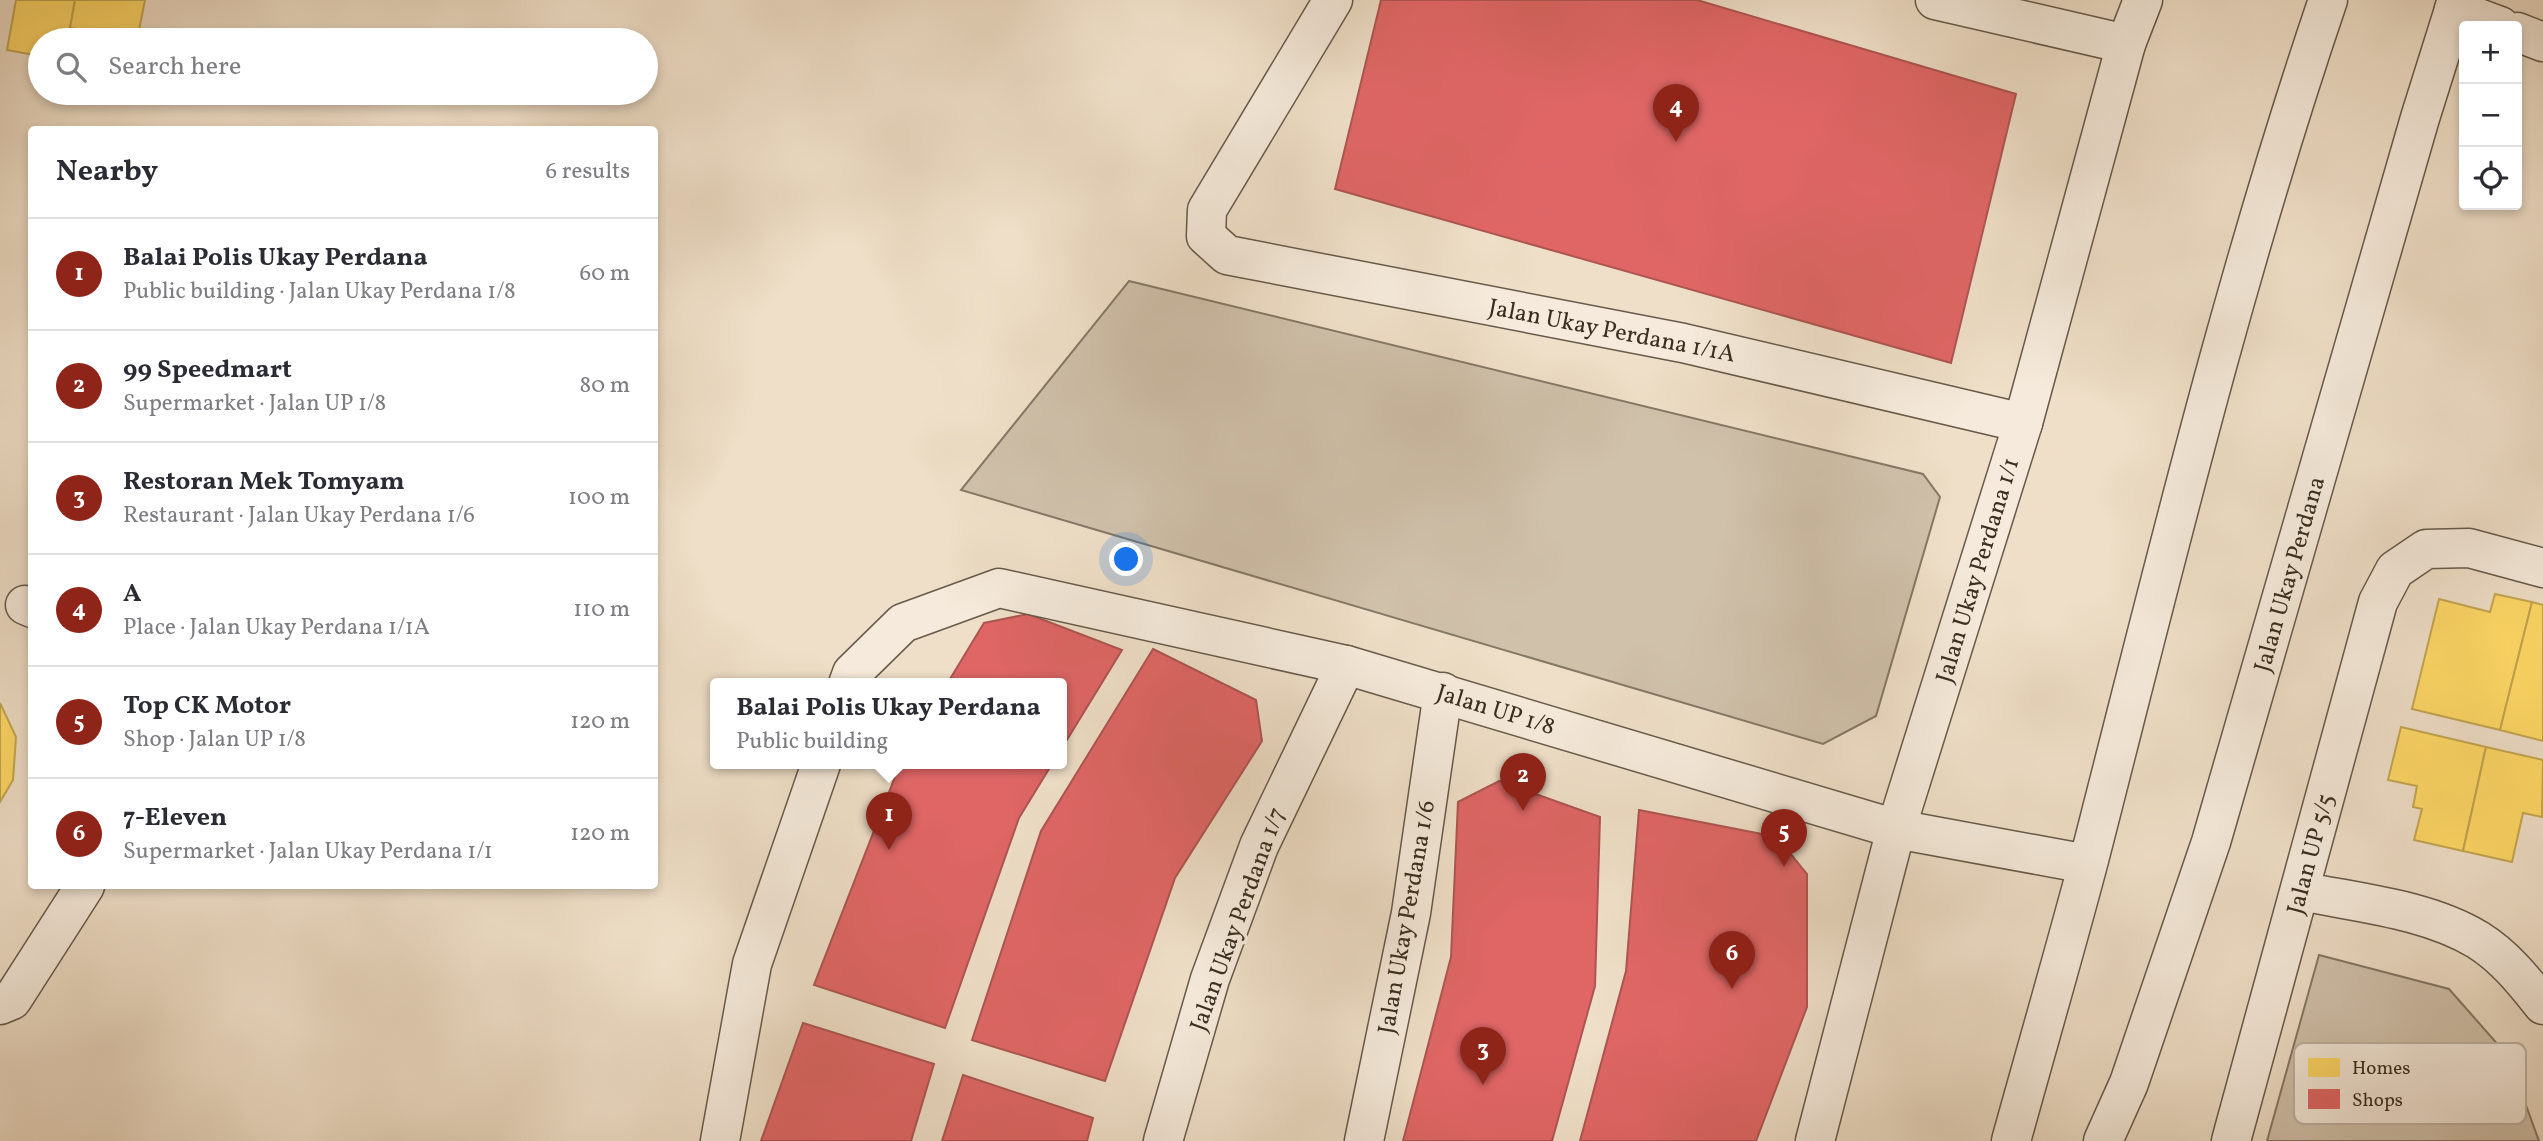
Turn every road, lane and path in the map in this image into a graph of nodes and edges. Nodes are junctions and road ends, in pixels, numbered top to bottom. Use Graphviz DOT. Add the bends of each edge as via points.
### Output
graph roads {
  1 [pos="1333,0"];
  2 [pos="1935,0"];
  3 [pos="2143,0"];
  4 [pos="2328,0"];
  5 [pos="2456,4"];
  6 [pos="2490,21"];
  7 [pos="2522,34"];
  8 [pos="2543,42"];
  9 [pos="2126,44"];
  10 [pos="2023,423"];
  11 [pos="2543,568"];
  12 [pos="1346,665"];
  13 [pos="850,678"];
  14 [pos="1443,692"];
  15 [pos="819,769"];
  16 [pos="1896,830"];
  17 [pos="2087,864"];
  18 [pos="83,889"];
  19 [pos="2301,891"];
  20 [pos="0,1005"];
  21 [pos="2543,1005"];
  22 [pos="720,1141"];
  23 [pos="1163,1141"];
  24 [pos="1364,1141"];
  25 [pos="1815,1141"];
  26 [pos="2011,1141"];
  27 [pos="2102,1141"];
  28 [pos="2231,1141"];
  1 -- 10 [label="street, Jalan Ukay Perdana 1/1A" via="1207,210 1206,236 1227,255 1683,343"];
  2 -- 9 [label="street"];
  3 -- 9 [label="street, Jalan Ukay Perdana 1/1"];
  4 -- 17 [label="street" via="2202,414"];
  5 -- 6 [label="street"];
  5 -- 27 [label="street, Jalan Ukay Perdana" via="2211,842 2129,1083"];
  7 -- 8 [label="street"];
  9 -- 10 [label="street, Jalan Ukay Perdana 1/1"];
  10 -- 16 [label="street, Jalan Ukay Perdana 1/1"];
  11 -- 19 [label="street, Jalan UP 5/5" via="2469,548 2426,550 2395,570 2378,602"];
  12 -- 13 [label="street, Jalan UP 1/8" via="999,588 904,623"];
  12 -- 14 [label="street, Jalan UP 1/8"];
  12 -- 23 [label="street, Jalan Ukay Perdana 1/7" via="1259,846 1210,979"];
  14 -- 16 [label="street, Jalan UP 1/8"];
  14 -- 24 [label="street, Jalan Ukay Perdana 1/6" via="1411,914"];
  15 -- 22 [label="street" via="752,964"];
  16 -- 17 [label="street, Jalan UP 1/8"];
  16 -- 25 [label="street, Jalan Ukay Perdana 1/1"];
  17 -- 26 [label="street"];
  18 -- 20 [label="street" via="12,1000"];
  19 -- 21 [label="street" via="2433,919 2479,940 2518,973"];
  19 -- 28 [label="street, Jalan UP 5/5"];
}
